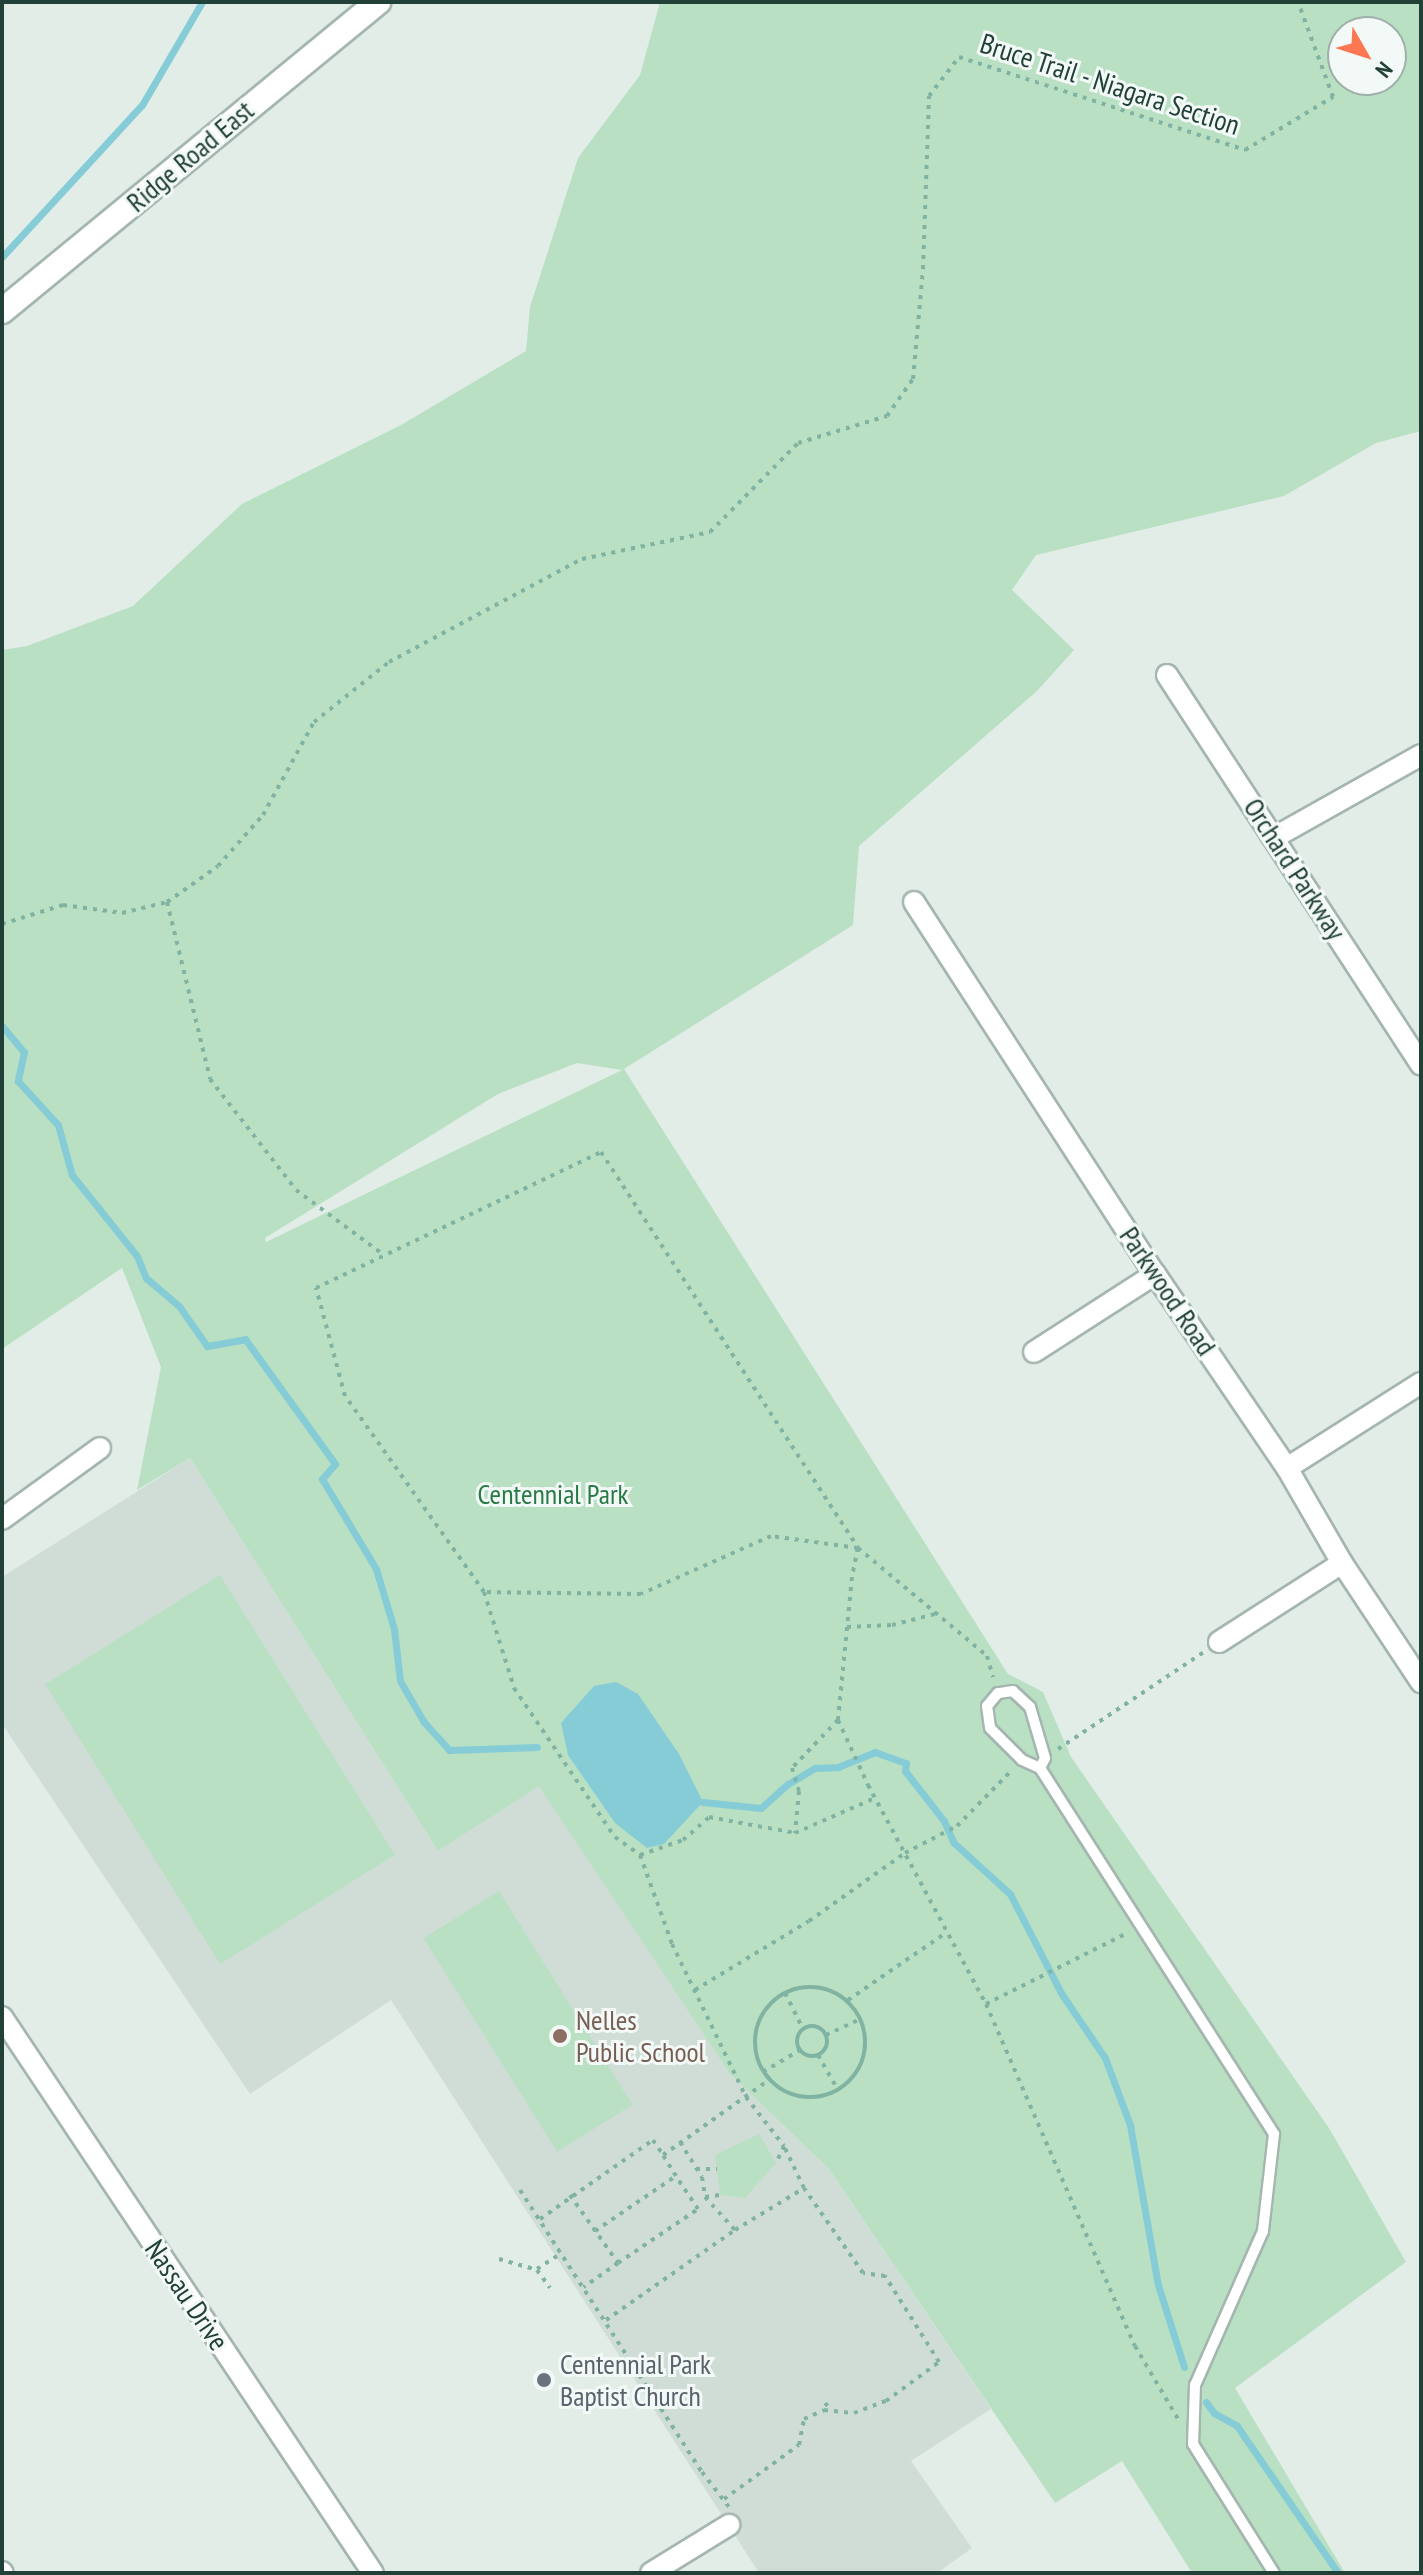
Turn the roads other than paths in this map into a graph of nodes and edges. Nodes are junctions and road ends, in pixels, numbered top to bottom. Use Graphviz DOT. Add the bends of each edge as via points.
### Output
graph roads {
  1 [pos="378,2"];
  2 [pos="2,311"];
  3 [pos="1167,675"];
  4 [pos="1421,755"];
  5 [pos="1275,837"];
  6 [pos="914,902"];
  7 [pos="1421,1064"];
  8 [pos="1155,1274"];
  9 [pos="1034,1352"];
  10 [pos="1421,1383"];
  11 [pos="100,1448"];
  12 [pos="1287,1468"];
  13 [pos="2,1519"];
  14 [pos="1342,1563"];
  15 [pos="1219,1642"];
  16 [pos="1421,1682"];
  17 [pos="1040,1768"];
  18 [pos="2,2017"];
  19 [pos="730,2519"];
  20 [pos="373,2573"];
  21 [pos="651,2573"];
  22 [pos="1274,2573"];
  1 -- 2 [label="main road, Ridge Road East"];
  3 -- 5 [label="street, Orchard Parkway"];
  4 -- 5 [label="street"];
  5 -- 7 [label="street, Orchard Parkway"];
  6 -- 8 [label="street, Parkwood Road"];
  8 -- 9 [label="street"];
  8 -- 12 [label="street, Parkwood Road"];
  10 -- 12 [label="street"];
  11 -- 13 [label="street"];
  12 -- 14 [label="street, Parkwood Road"];
  14 -- 15 [label="street"];
  14 -- 16 [label="street, Parkwood Road"];
  17 -- 17 [label="lane" via="1045,1758 1030,1707 1013,1691 998,1693 987,1706 990,1728 1022,1760"];
  17 -- 22 [label="lane" via="1274,2134 1263,2231 1195,2385 1193,2444"];
  18 -- 20 [label="street, Nassau Drive"];
  19 -- 21 [label="street"];
}
